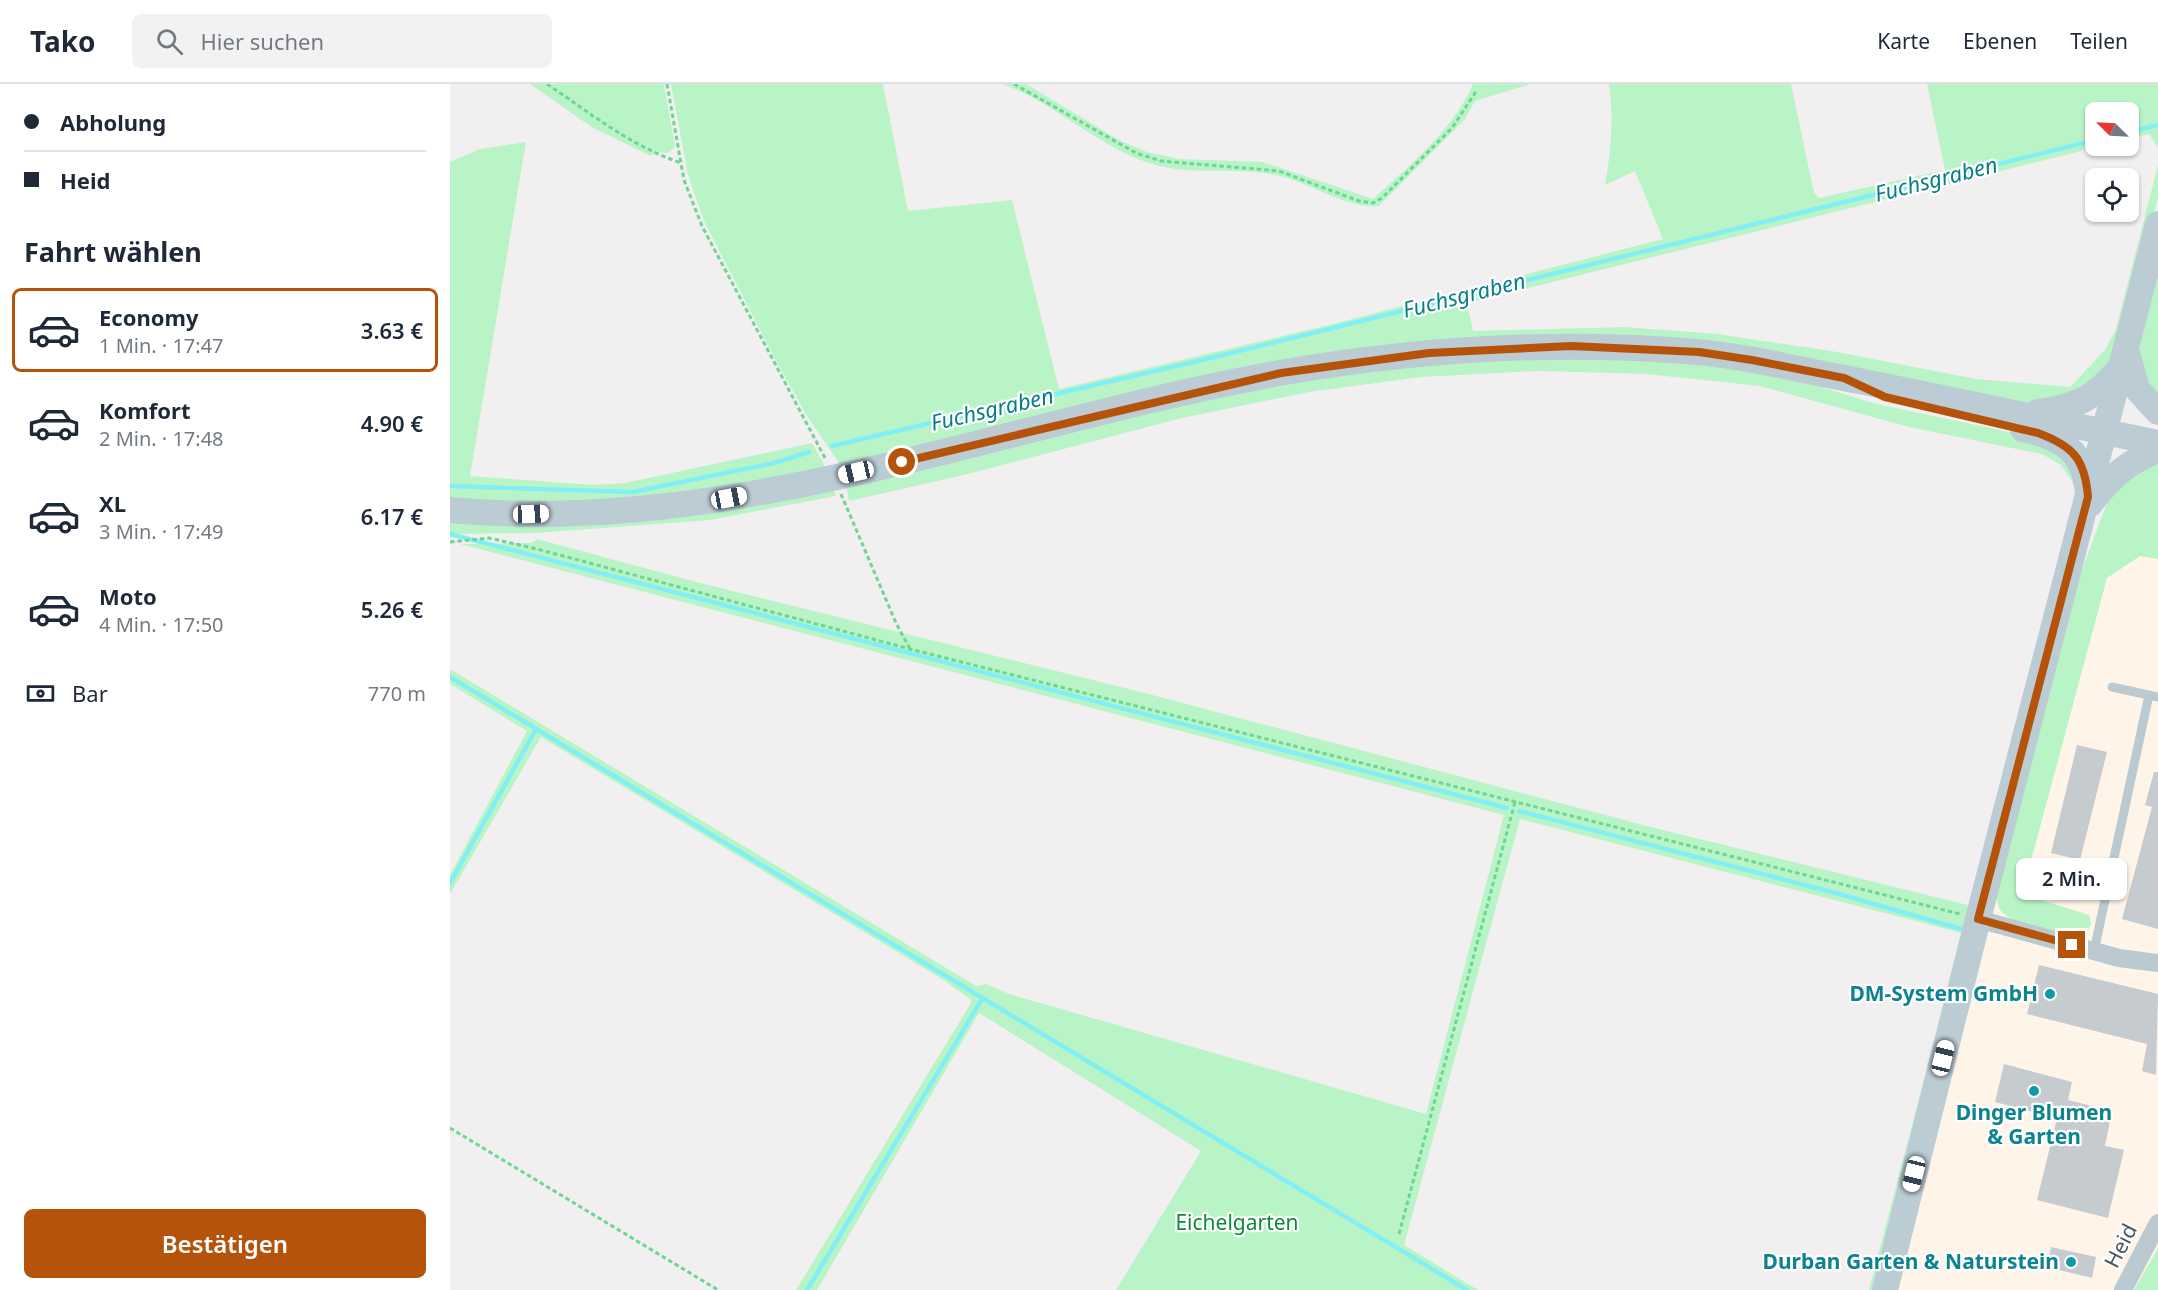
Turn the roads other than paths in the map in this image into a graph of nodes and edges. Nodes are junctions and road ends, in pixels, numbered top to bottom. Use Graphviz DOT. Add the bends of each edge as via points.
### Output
graph roads {
  1 [pos="2158,224"];
  2 [pos="2124,357"];
  3 [pos="1844,378"];
  4 [pos="2158,412"];
  5 [pos="2025,414"];
  6 [pos="2106,432"];
  7 [pos="2158,443"];
  8 [pos="2158,450"];
  9 [pos="2086,504"];
  10 [pos="450,510"];
  11 [pos="2112,687"];
  12 [pos="2153,696"];
  13 [pos="1978,919"];
  14 [pos="2094,951"];
  15 [pos="2158,963"];
  16 [pos="2158,1223"];
  17 [pos="1885,1290"];
  18 [pos="2123,1290"];
  1 -- 2 [label="main road"];
  2 -- 4 [label="main road" via="2137,389"];
  2 -- 5 [label="main road" via="2102,390 2080,403"];
  2 -- 6 [label="main road"];
  3 -- 5 [label="main road"];
  3 -- 9 [label="main road" via="1885,397 2057,440 2072,449 2078,459 2086,477"];
  3 -- 10 [label="main road" via="1752,360 1669,350 1571,346 1429,353 1214,386 834,477 729,498 627,511 531,514"];
  5 -- 6 [label="main road"];
  6 -- 7 [label="main road"];
  6 -- 9 [label="main road"];
  8 -- 9 [label="main road" via="2129,463"];
  9 -- 13 [label="main road"];
  11 -- 12 [label="lane"];
  12 -- 14 [label="lane"];
  13 -- 14 [label="street"];
  13 -- 17 [label="main road"];
  14 -- 15 [label="street"];
  16 -- 18 [label="street, Heid"];
}
